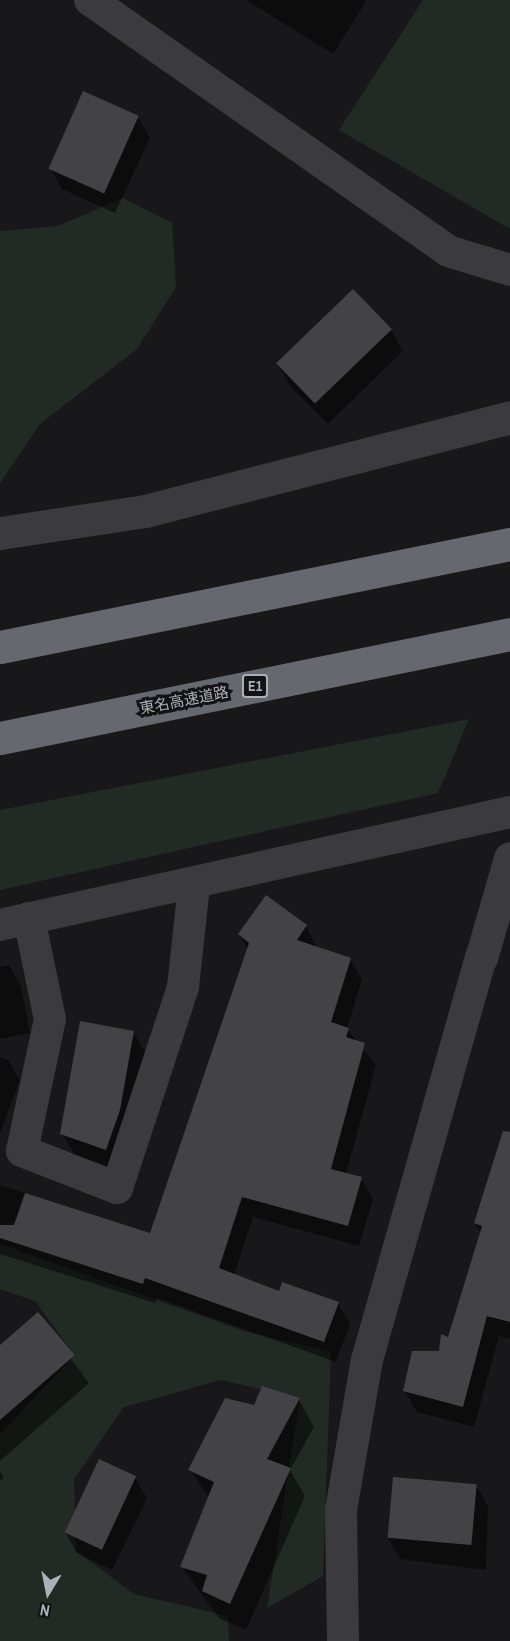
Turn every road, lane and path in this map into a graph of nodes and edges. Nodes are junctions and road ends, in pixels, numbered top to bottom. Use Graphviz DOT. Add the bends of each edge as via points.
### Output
graph roads {
  1 [pos="90,0"];
  2 [pos="510,270"];
  3 [pos="510,417"];
  4 [pos="0,533"];
  5 [pos="510,544"];
  6 [pos="510,634"];
  7 [pos="0,648"];
  8 [pos="0,738"];
  9 [pos="510,812"];
  10 [pos="510,858"];
  11 [pos="194,885"];
  12 [pos="14,921"];
  13 [pos="481,958"];
  14 [pos="343,1641"];
  1 -- 2 [label="street" via="448,251"];
  3 -- 4 [label="street" via="145,511"];
  5 -- 7 [label="highway"];
  6 -- 8 [label="highway, 東名高速道路 / E1"];
  9 -- 11 [label="street"];
  10 -- 13 [label="street"];
  11 -- 12 [label="street"];
  11 -- 12 [label="street" via="183,987 117,1188 22,1151 50,1019"];
  13 -- 14 [label="street" via="367,1360 341,1510"];
}
